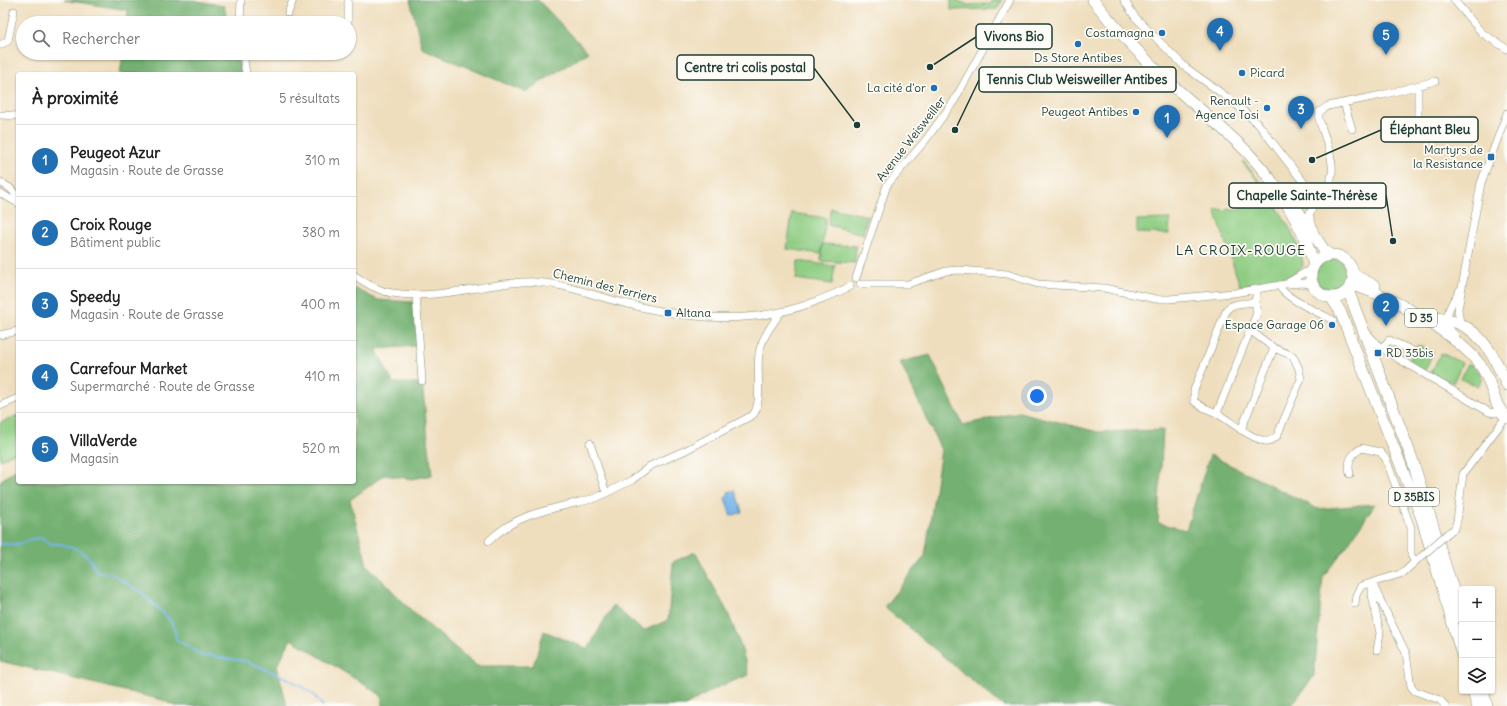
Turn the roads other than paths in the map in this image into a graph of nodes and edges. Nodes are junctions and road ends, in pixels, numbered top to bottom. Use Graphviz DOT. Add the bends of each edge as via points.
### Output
graph roads {
  1 [pos="241,0"];
  2 [pos="293,0"];
  3 [pos="348,0"];
  4 [pos="1010,0"];
  5 [pos="1093,0"];
  6 [pos="1101,0"];
  7 [pos="1124,0"];
  8 [pos="1454,0"];
  9 [pos="14,11"];
  10 [pos="288,13"];
  11 [pos="240,16"];
  12 [pos="348,16"];
  13 [pos="0,45"];
  14 [pos="1507,49"];
  15 [pos="243,60"];
  16 [pos="246,72"];
  17 [pos="1435,81"];
  18 [pos="1418,86"];
  19 [pos="1344,103"];
  20 [pos="1507,113"];
  21 [pos="0,115"];
  22 [pos="16,116"];
  23 [pos="1418,125"];
  24 [pos="1352,129"];
  25 [pos="0,182"];
  26 [pos="1309,190"];
  27 [pos="0,193"];
  28 [pos="16,195"];
  29 [pos="1317,195"];
  30 [pos="16,202"];
  31 [pos="1313,206"];
  32 [pos="1314,235"];
  33 [pos="1330,255"];
  34 [pos="1313,267"];
  35 [pos="1352,274"];
  36 [pos="356,276"];
  37 [pos="856,278"];
  38 [pos="860,284"];
  39 [pos="1282,284"];
  40 [pos="1313,285"];
  41 [pos="850,286"];
  42 [pos="1349,288"];
  43 [pos="1462,288"];
  44 [pos="1257,290"];
  45 [pos="416,295"];
  46 [pos="1331,297"];
  47 [pos="1255,302"];
  48 [pos="780,313"];
  49 [pos="1333,320"];
  50 [pos="1446,321"];
  51 [pos="1460,324"];
  52 [pos="1362,326"];
  53 [pos="16,331"];
  54 [pos="1251,331"];
  55 [pos="0,335"];
  56 [pos="1274,348"];
  57 [pos="1382,348"];
  58 [pos="1412,351"];
  59 [pos="1481,366"];
  60 [pos="422,381"];
  61 [pos="1507,385"];
  62 [pos="16,399"];
  63 [pos="0,406"];
  64 [pos="1217,413"];
  65 [pos="1505,415"];
  66 [pos="1241,430"];
  67 [pos="590,443"];
  68 [pos="1350,474"];
  69 [pos="606,493"];
  70 [pos="489,541"];
  71 [pos="1418,560"];
  72 [pos="1372,583"];
  73 [pos="1355,604"];
  74 [pos="1459,608"];
  75 [pos="1459,645"];
  76 [pos="1377,650"];
  77 [pos="1474,694"];
  78 [pos="1484,694"];
  79 [pos="1445,706"];
  80 [pos="1476,706"];
  81 [pos="1487,706"];
  1 -- 11 [label="street"];
  2 -- 10 [label="street"];
  3 -- 12 [label="street"];
  4 -- 37 [label="street, Avenue Weisweiller" via="954,102 925,141 889,182"];
  5 -- 34 [label="main road" via="1144,58 1248,154 1270,180 1290,210 1310,250"];
  6 -- 32 [label="main road" via="1145,51 1249,146 1276,178"];
  7 -- 26 [label="street" via="1140,22 1185,67 1231,100 1259,125"];
  8 -- 14 [label="street" via="1482,33"];
  9 -- 13 [label="street" via="8,41"];
  15 -- 16 [label="street"];
  17 -- 18 [label="street"];
  18 -- 19 [label="street"];
  18 -- 23 [label="street"];
  19 -- 24 [label="street"];
  19 -- 29 [label="street" via="1328,106 1319,112 1333,166 1328,187"];
  20 -- 43 [label="street" via="1481,183"];
  21 -- 22 [label="street"];
  25 -- 28 [label="street"];
  26 -- 29 [label="street"];
  26 -- 31 [label="street"];
  27 -- 30 [label="street"];
  29 -- 31 [label="street"];
  31 -- 32 [label="street" via="1309,216"];
  32 -- 33 [label="main road"];
  33 -- 34 [label="main road" via="1321,258"];
  33 -- 35 [label="main road" via="1347,262"];
  34 -- 39 [label="street" via="1303,276"];
  34 -- 40 [label="main road" via="1310,278"];
  35 -- 42 [label="main road"];
  35 -- 50 [label="main road, D 35" via="1424,314"];
  36 -- 45 [label="street, Chemin des Terriers" via="379,290"];
  37 -- 38 [label="street"];
  37 -- 41 [label="street" via="851,279"];
  38 -- 41 [label="street" via="855,289"];
  38 -- 44 [label="street" via="908,284 946,271 960,270 1007,274 1038,284 1104,288 1156,299"];
  39 -- 40 [label="street"];
  39 -- 44 [label="street"];
  39 -- 49 [label="street" via="1280,289 1289,296"];
  40 -- 46 [label="main road" via="1317,291"];
  41 -- 48 [label="street, Chemin des Terriers"];
  42 -- 46 [label="main road"];
  42 -- 52 [label="main road, D 35BIS"];
  42 -- 59 [label="main road, D 35" via="1371,292 1419,316 1465,348"];
  43 -- 50 [label="street" via="1448,311"];
  43 -- 51 [label="street" via="1458,309"];
  44 -- 47 [label="street"];
  45 -- 48 [label="street, Chemin des Terriers" via="534,282 682,315 751,317"];
  45 -- 60 [label="street"];
  46 -- 75 [label="main road, D 35BIS" via="1340,311 1419,511"];
  47 -- 54 [label="street" via="1257,313"];
  47 -- 64 [label="street" via="1237,304 1227,309 1194,390 1194,401 1203,409"];
  48 -- 69 [label="street" via="759,352 758,405 754,415 650,466 632,480"];
  50 -- 51 [label="main road, D 35"];
  50 -- 59 [label="street" via="1449,330 1473,350"];
  51 -- 61 [label="main road, D 35" via="1479,337 1492,355"];
  52 -- 57 [label="street" via="1372,340"];
  52 -- 74 [label="main road, D 35BIS" via="1414,464"];
  53 -- 55 [label="street"];
  54 -- 56 [label="street"];
  54 -- 64 [label="street"];
  56 -- 66 [label="street"];
  56 -- 66 [label="street" via="1293,356 1299,369 1299,384 1276,436 1266,441"];
  57 -- 58 [label="street" via="1389,340"];
  57 -- 65 [label="street" via="1489,412"];
  59 -- 65 [label="main road, D 35"];
  62 -- 63 [label="street"];
  64 -- 66 [label="street"];
  65 -- 71 [label="street, bridge" via="1462,474 1455,528"];
  67 -- 69 [label="street"];
  68 -- 71 [label="street" via="1348,464 1352,454 1362,448 1380,452 1386,460 1411,528 1411,555"];
  69 -- 70 [label="street" via="596,498 523,517 498,532"];
  71 -- 72 [label="street" via="1403,572"];
  72 -- 73 [label="street" via="1358,589"];
  72 -- 76 [label="street" via="1380,633"];
  72 -- 79 [label="street" via="1406,653 1411,686 1415,691 1440,700"];
  77 -- 80 [label="main road"];
  78 -- 81 [label="main road"];
}
